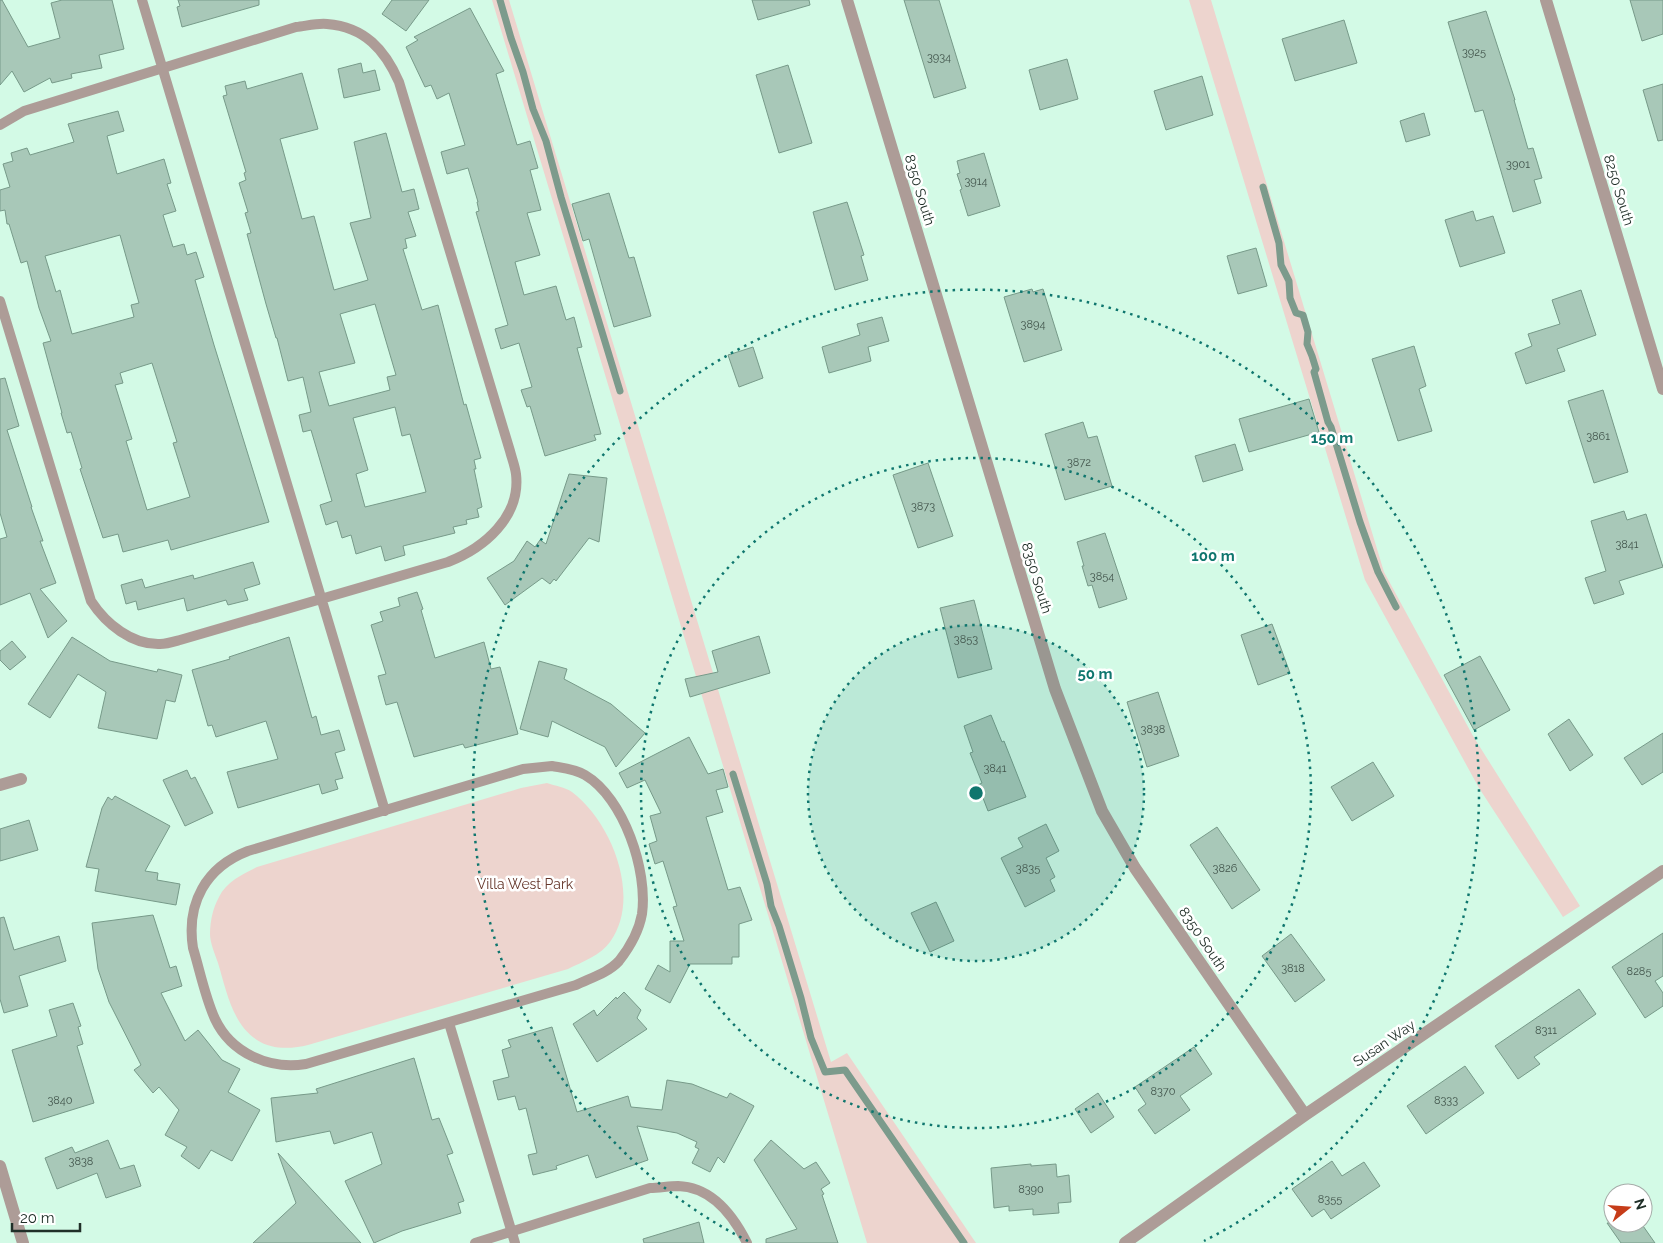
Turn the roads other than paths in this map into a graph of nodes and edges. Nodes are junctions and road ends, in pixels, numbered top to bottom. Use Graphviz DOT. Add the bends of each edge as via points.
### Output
graph roads {
  1 [pos="142,0"];
  2 [pos="847,0"];
  3 [pos="1546,0"];
  4 [pos="163,69"];
  5 [pos="0,125"];
  6 [pos="0,301"];
  7 [pos="1663,389"];
  8 [pos="322,598"];
  9 [pos="20,779"];
  10 [pos="0,785"];
  11 [pos="385,811"];
  12 [pos="1663,871"];
  13 [pos="449,1023"];
  14 [pos="1305,1115"];
  15 [pos="0,1166"];
  16 [pos="512,1232"];
  17 [pos="23,1243"];
  18 [pos="475,1243"];
  19 [pos="515,1243"];
  20 [pos="746,1243"];
  21 [pos="1125,1243"];
  1 -- 4 [label="lane"];
  2 -- 14 [label="street, 8350 South" via="1056,689 1102,811 1135,868"];
  3 -- 7 [label="street, 8250 South"];
  4 -- 5 [label="lane" via="24,111"];
  4 -- 8 [label="lane"];
  4 -- 8 [label="lane" via="296,27 326,24 367,38 382,51 400,82 516,474 515,493 512,508 500,526 464,556"];
  6 -- 8 [label="lane" via="84,582 99,614 125,634 160,644"];
  8 -- 11 [label="lane"];
  9 -- 10 [label="street"];
  11 -- 13 [label="lane" via="233,856 218,867 206,881 191,920 193,948 203,982 215,1018 229,1040 262,1061 280,1066 306,1064"];
  11 -- 13 [label="lane" via="523,769 552,766 576,771 596,784 612,801 632,844 642,884 642,915 637,932 617,963 576,985"];
  12 -- 14 [label="street, Susan Way"];
  13 -- 16 [label="lane"];
  14 -- 21 [label="street, Susan Way"];
  15 -- 17 [label="street"];
  16 -- 18 [label="lane"];
  16 -- 19 [label="lane"];
  16 -- 20 [label="lane" via="650,1188 679,1186 701,1192 724,1206"];
}
